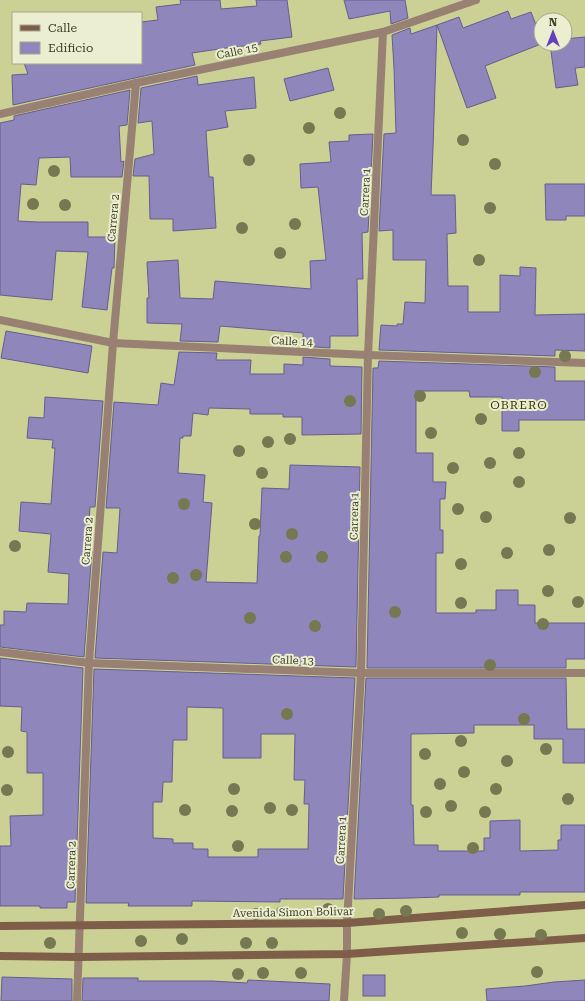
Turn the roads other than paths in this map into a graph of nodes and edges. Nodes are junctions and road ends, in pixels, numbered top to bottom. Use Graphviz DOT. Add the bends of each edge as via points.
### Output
graph roads {
  1 [pos="476,0"];
  2 [pos="384,32"];
  3 [pos="136,83"];
  4 [pos="0,114"];
  5 [pos="0,320"];
  6 [pos="113,343"];
  7 [pos="368,355"];
  8 [pos="585,363"];
  9 [pos="0,652"];
  10 [pos="89,663"];
  11 [pos="585,672"];
  12 [pos="361,673"];
  13 [pos="585,905"];
  14 [pos="347,923"];
  15 [pos="80,925"];
  16 [pos="0,926"];
  17 [pos="585,938"];
  18 [pos="347,954"];
  19 [pos="0,956"];
  20 [pos="78,957"];
  21 [pos="77,1001"];
  22 [pos="344,1001"];
  1 -- 2 [label="street, Calle 15"];
  2 -- 3 [label="street, Calle 15"];
  2 -- 7 [label="street, Carrera 1"];
  3 -- 4 [label="street, Calle 15"];
  3 -- 6 [label="street, Carrera 2"];
  5 -- 6 [label="street, Calle 14"];
  6 -- 7 [label="street, Calle 14"];
  6 -- 10 [label="street, Carrera 2"];
  7 -- 8 [label="street, Calle 14"];
  7 -- 12 [label="street, Carrera 1"];
  9 -- 10 [label="street, Calle 13"];
  10 -- 12 [label="street, Calle 13"];
  10 -- 15 [label="street, Carrera 2"];
  11 -- 12 [label="street, Calle 13"];
  12 -- 14 [label="street, Carrera 1"];
  13 -- 14 [label="main road, Avenida Simon Bolivar"];
  14 -- 15 [label="main road, Avenida Simon Bolivar"];
  14 -- 18 [label="street, Carrera 1"];
  15 -- 16 [label="main road, Avenida Simon Bolivar"];
  15 -- 20 [label="street, Carrera 2"];
  17 -- 18 [label="main road"];
  18 -- 20 [label="main road"];
  18 -- 22 [label="street, Carrera 1"];
  19 -- 20 [label="main road"];
  20 -- 21 [label="street, Carrera 2"];
}
